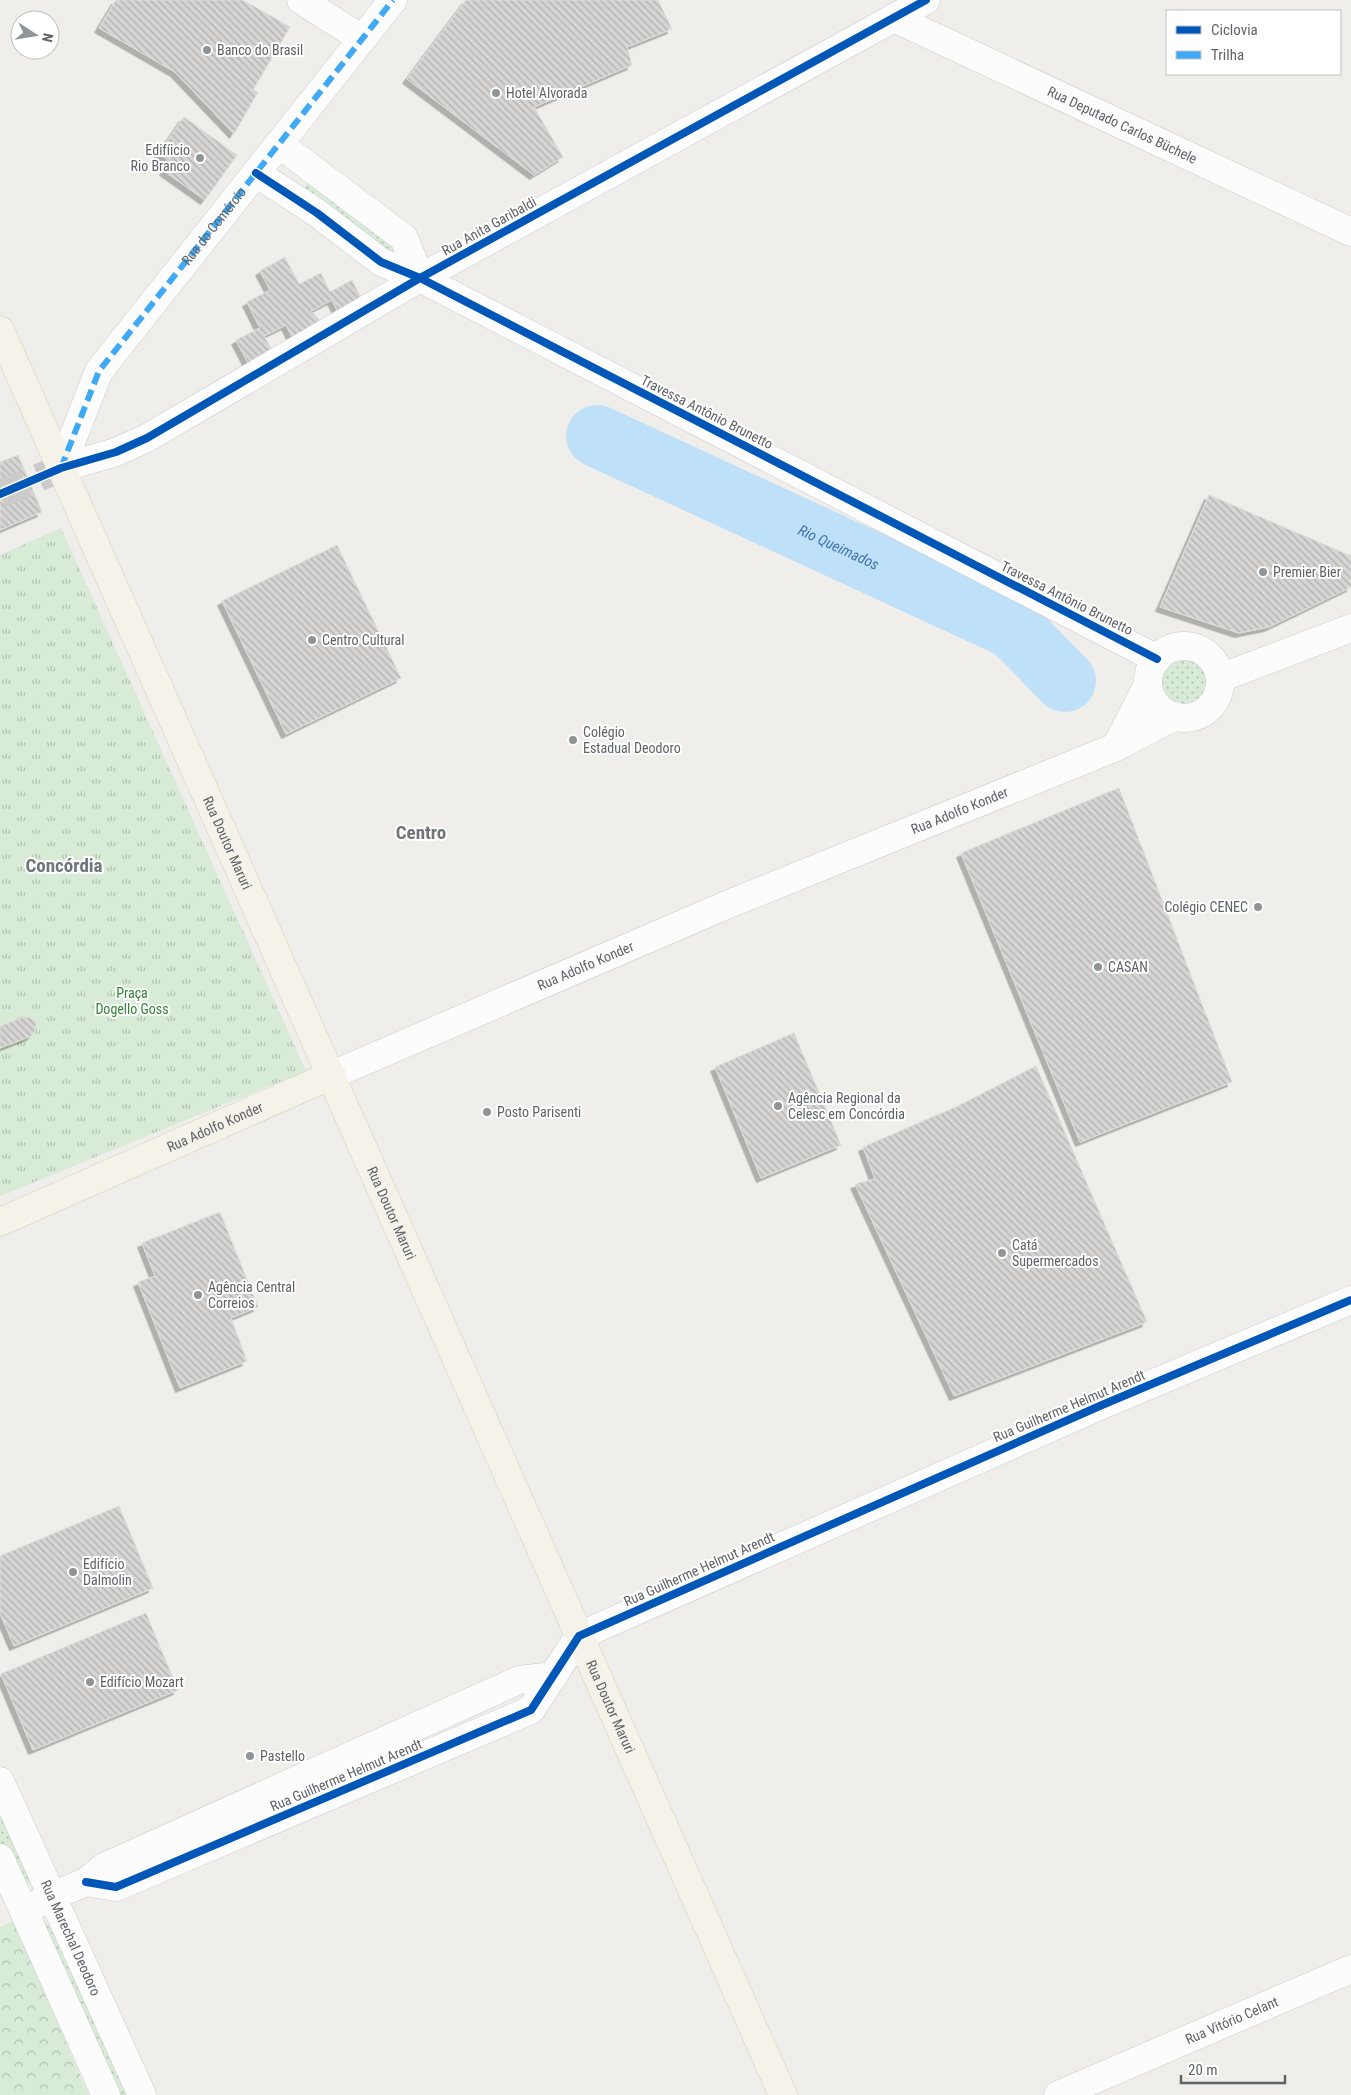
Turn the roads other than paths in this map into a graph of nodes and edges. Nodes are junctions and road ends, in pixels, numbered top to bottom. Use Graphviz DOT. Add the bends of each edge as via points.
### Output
graph roads {
  1 [pos="301,0"];
  2 [pos="393,0"];
  3 [pos="926,0"];
  4 [pos="894,18"];
  5 [pos="362,39"];
  6 [pos="278,144"];
  7 [pos="256,173"];
  8 [pos="1351,232"];
  9 [pos="420,278"];
  10 [pos="0,330"];
  11 [pos="61,468"];
  12 [pos="1351,628"];
  13 [pos="1152,671"];
  14 [pos="1220,678"];
  15 [pos="1175,716"];
  16 [pos="1123,743"];
  17 [pos="332,1074"];
  18 [pos="0,1222"];
  19 [pos="1351,1300"];
  20 [pos="579,1636"];
  21 [pos="0,1780"];
  22 [pos="0,1858"];
  23 [pos="52,1896"];
  24 [pos="24,1911"];
  25 [pos="1351,1969"];
  26 [pos="106,2095"];
  27 [pos="142,2095"];
  28 [pos="783,2095"];
  29 [pos="1058,2095"];
  1 -- 5 [label="street"];
  2 -- 5 [label="street, Rua do Comércio"];
  3 -- 4 [label="street, Rua Anita Garibaldi"];
  4 -- 8 [label="street, Rua Deputado Carlos Büchele"];
  4 -- 9 [label="street, Rua Anita Garibaldi"];
  5 -- 6 [label="street, Rua do Comércio"];
  6 -- 7 [label="street, Rua do Comércio"];
  6 -- 9 [label="street" via="404,238"];
  7 -- 9 [label="street, Travessa Antônio Brunetto" via="317,213 381,262"];
  7 -- 11 [label="street, Rua do Comércio" via="99,372"];
  9 -- 11 [label="street, Rua Anita Garibaldi" via="147,438 116,452"];
  9 -- 13 [label="street, Travessa Antônio Brunetto"];
  10 -- 11 [label="main road, Rua Doutor Maruri"];
  11 -- 17 [label="main road, Rua Doutor Maruri"];
  12 -- 14 [label="street"];
  13 -- 14 [label="street" via="1166,651 1177,646 1189,646 1210,657"];
  13 -- 15 [label="street" via="1151,695 1165,712"];
  13 -- 16 [label="street"];
  14 -- 15 [label="street" via="1219,690 1207,709 1186,718"];
  15 -- 16 [label="street, Rua Adolfo Konder"];
  16 -- 17 [label="street, Rua Adolfo Konder" via="724,906"];
  17 -- 18 [label="main road, Rua Adolfo Konder"];
  17 -- 20 [label="main road, Rua Doutor Maruri"];
  19 -- 20 [label="street, Rua Guilherme Helmut Arendt" via="1102,1405"];
  20 -- 23 [label="street, Rua Guilherme Helmut Arendt" via="554,1676 519,1680 104,1867 86,1882"];
  20 -- 28 [label="main road, Rua Doutor Maruri"];
  21 -- 23 [label="street, Rua Marechal Deodoro"];
  22 -- 24 [label="street"];
  23 -- 24 [label="street, Rua Guilherme Helmut Arendt"];
  23 -- 27 [label="street, Rua Marechal Deodoro"];
  24 -- 26 [label="street"];
  25 -- 29 [label="street, Rua Vitório Celant"];
}
